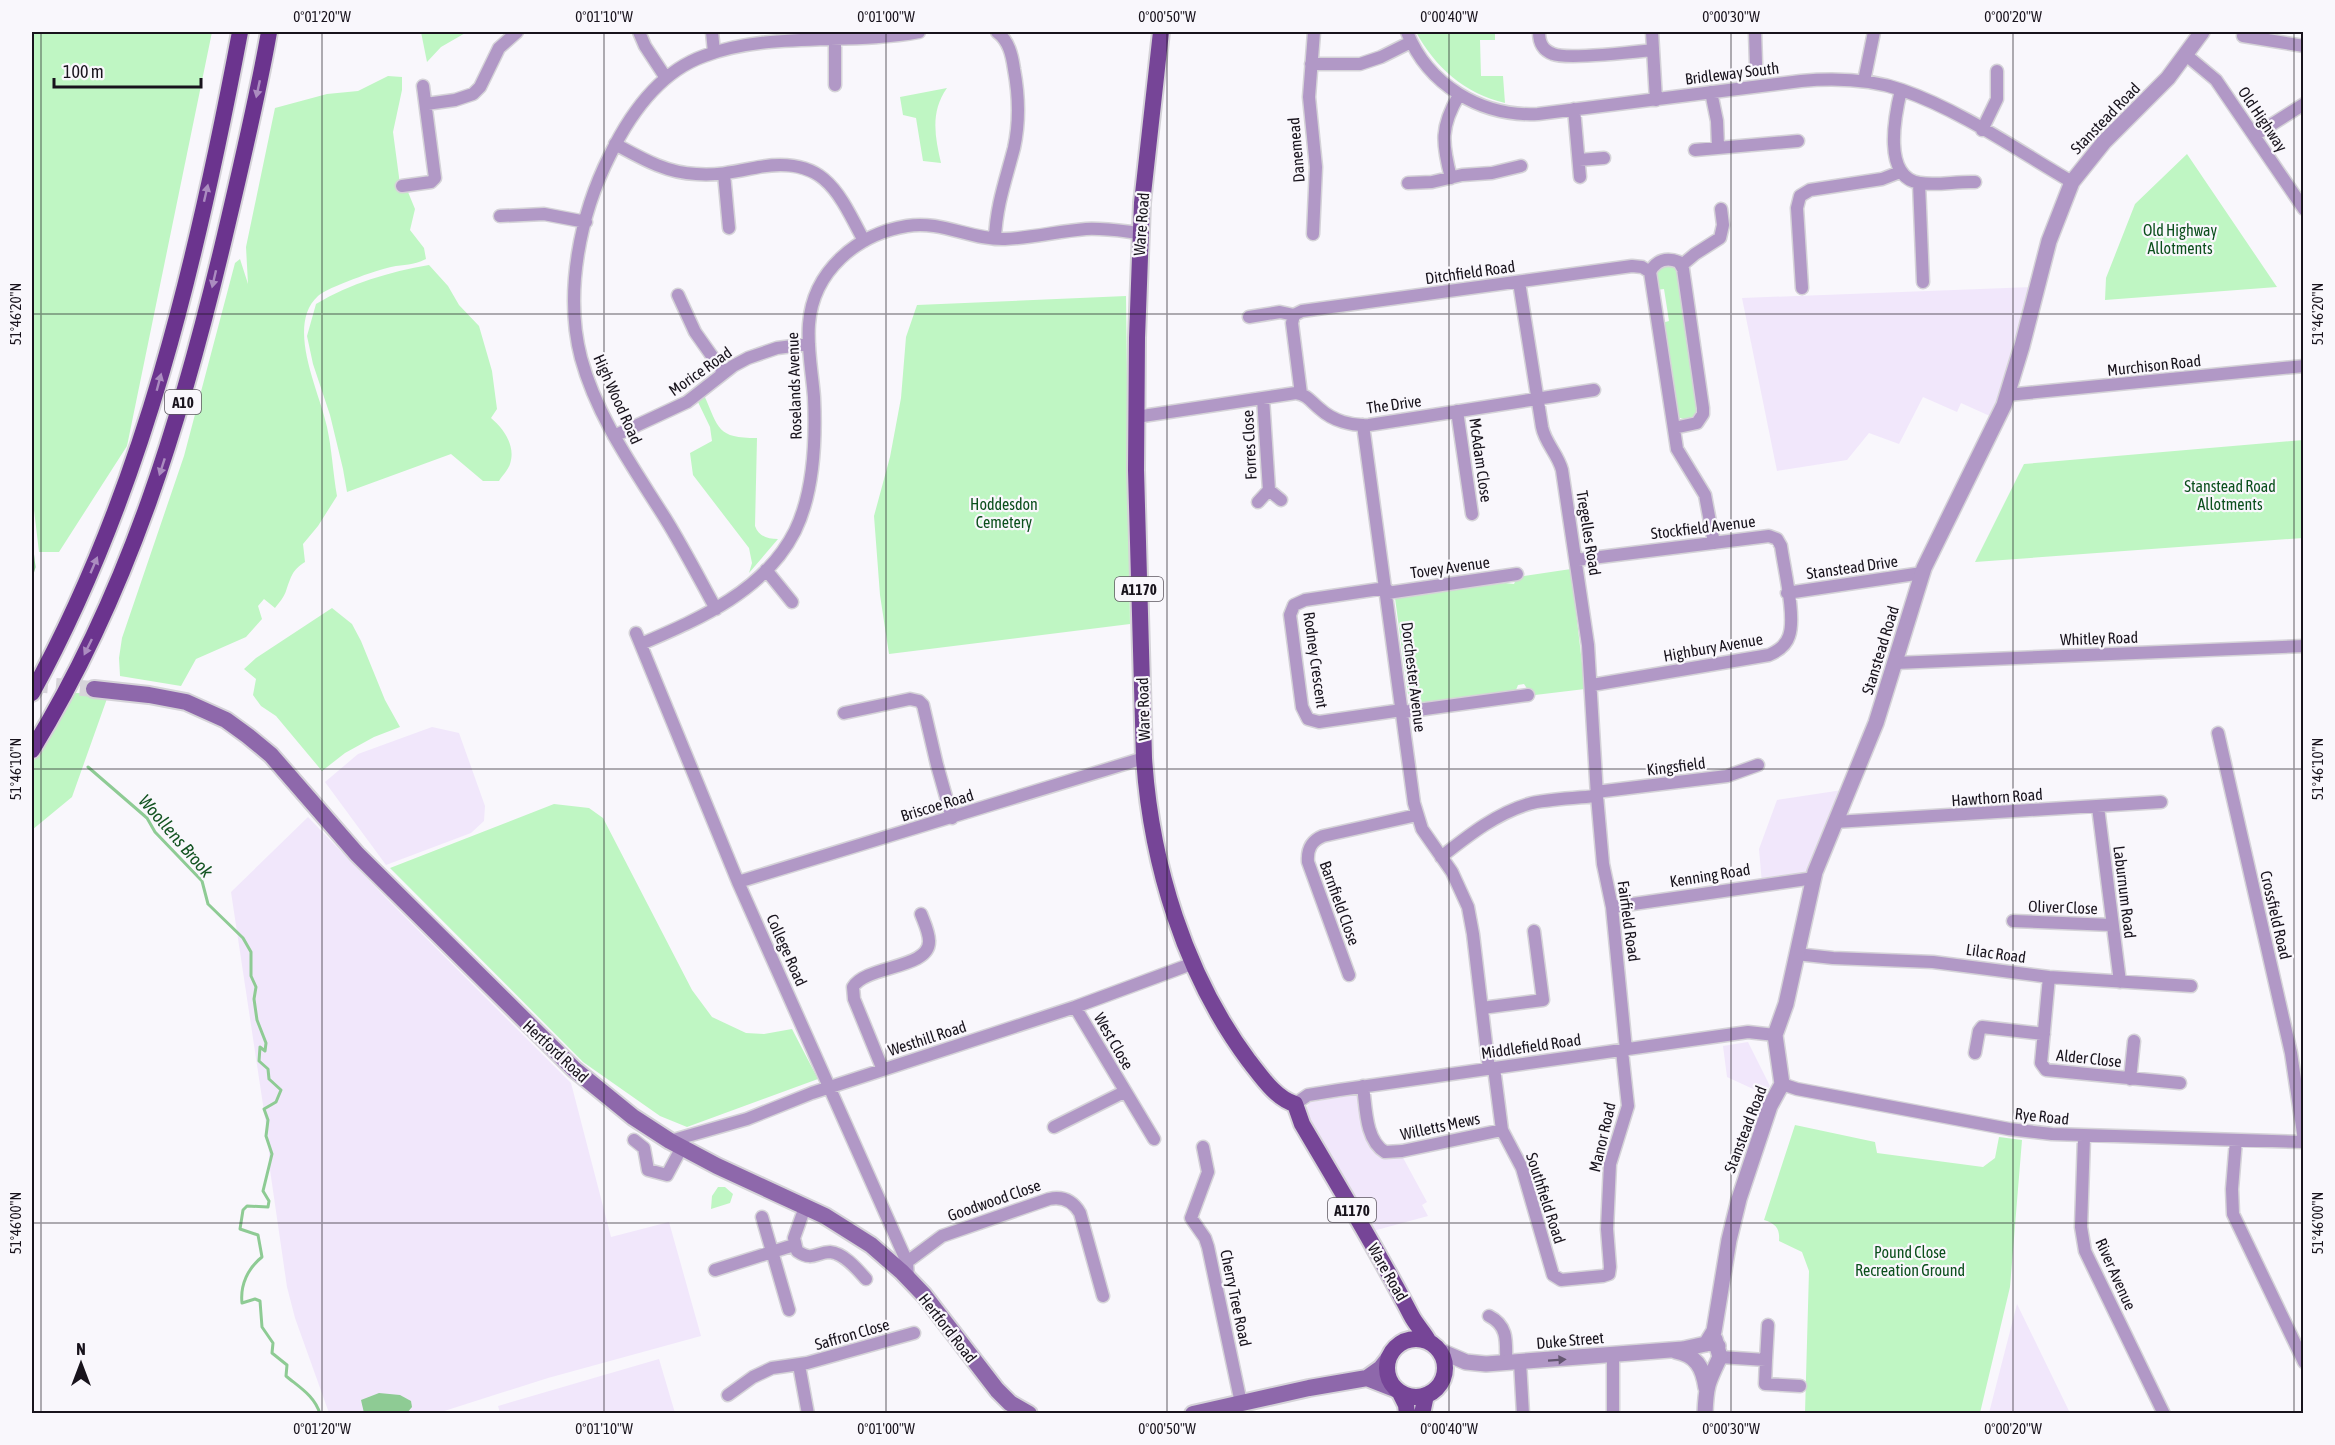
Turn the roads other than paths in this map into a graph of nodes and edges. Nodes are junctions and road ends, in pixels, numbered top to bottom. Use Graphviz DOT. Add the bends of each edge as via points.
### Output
graph roads {
  1 [pos="240,32"];
  2 [pos="269,32"];
  3 [pos="517,32"];
  4 [pos="639,32"];
  5 [pos="712,32"];
  6 [pos="919,32"];
  7 [pos="998,32"];
  8 [pos="1161,32"];
  9 [pos="1314,32"];
  10 [pos="1539,32"];
  11 [pos="1652,32"];
  12 [pos="1755,32"];
  13 [pos="1874,32"];
  14 [pos="2202,32"];
  15 [pos="2243,36"];
  16 [pos="2270,36"];
  17 [pos="1409,37"];
  18 [pos="835,40"];
  19 [pos="2304,46"];
  20 [pos="1653,50"];
  21 [pos="714,52"];
  22 [pos="2186,55"];
  23 [pos="1311,64"];
  24 [pos="1756,64"];
  25 [pos="1997,71"];
  26 [pos="666,78"];
  27 [pos="1864,81"];
  28 [pos="835,85"];
  29 [pos="423,86"];
  30 [pos="1901,90"];
  31 [pos="1711,93"];
  32 [pos="1460,95"];
  33 [pos="1656,99"];
  34 [pos="426,104"];
  35 [pos="2303,105"];
  36 [pos="1574,109"];
  37 [pos="1982,130"];
  38 [pos="2255,135"];
  39 [pos="1798,141"];
  40 [pos="615,144"];
  41 [pos="1718,147"];
  42 [pos="1695,150"];
  43 [pos="1604,158"];
  44 [pos="1579,160"];
  45 [pos="1521,166"];
  46 [pos="1900,172"];
  47 [pos="724,174"];
  48 [pos="1580,177"];
  49 [pos="1451,178"];
  50 [pos="1975,182"];
  51 [pos="2072,182"];
  52 [pos="1408,183"];
  53 [pos="1919,183"];
  54 [pos="402,186"];
  55 [pos="1721,209"];
  56 [pos="2304,209"];
  57 [pos="500,216"];
  58 [pos="586,222"];
  59 [pos="729,228"];
  60 [pos="1140,233"];
  61 [pos="1313,234"];
  62 [pos="995,239"];
  63 [pos="864,241"];
  64 [pos="1682,265"];
  65 [pos="1650,272"];
  66 [pos="1519,282"];
  67 [pos="1923,282"];
  68 [pos="1802,288"];
  69 [pos="678,295"];
  70 [pos="1294,315"];
  71 [pos="1249,317"];
  72 [pos="809,344"];
  73 [pos="2304,366"];
  74 [pos="724,373"];
  75 [pos="1594,390"];
  76 [pos="1301,394"];
  77 [pos="2007,395"];
  78 [pos="1263,398"];
  79 [pos="1537,399"];
  80 [pos="1457,411"];
  81 [pos="1136,417"];
  82 [pos="1363,425"];
  83 [pos="1674,428"];
  84 [pos="614,436"];
  85 [pos="1269,490"];
  86 [pos="1281,500"];
  87 [pos="1258,502"];
  88 [pos="1472,514"];
  89 [pos="1714,543"];
  90 [pos="1576,560"];
  91 [pos="766,570"];
  92 [pos="1922,573"];
  93 [pos="1517,574"];
  94 [pos="1387,591"];
  95 [pos="1787,593"];
  96 [pos="792,602"];
  97 [pos="716,609"];
  98 [pos="639,639"];
  99 [pos="2304,646"];
  100 [pos="1895,663"];
  101 [pos="1592,685"];
  102 [pos="94,689"];
  103 [pos="32,693"];
  104 [pos="1528,695"];
  105 [pos="1402,711"];
  106 [pos="844,712"];
  107 [pos="2218,733"];
  108 [pos="32,750"];
  109 [pos="1144,758"];
  110 [pos="1758,765"];
  111 [pos="1596,794"];
  112 [pos="2161,802"];
  113 [pos="2098,807"];
  114 [pos="1417,815"];
  115 [pos="952,818"];
  116 [pos="1835,822"];
  117 [pos="1441,857"];
  118 [pos="1814,878"];
  119 [pos="738,882"];
  120 [pos="1612,907"];
  121 [pos="921,914"];
  122 [pos="2013,921"];
  123 [pos="2112,925"];
  124 [pos="1533,931"];
  125 [pos="1796,954"];
  126 [pos="1194,963"];
  127 [pos="1349,975"];
  128 [pos="2049,977"];
  129 [pos="2120,982"];
  130 [pos="2191,986"];
  131 [pos="1075,1007"];
  132 [pos="1482,1008"];
  133 [pos="2044,1034"];
  134 [pos="1775,1035"];
  135 [pos="2133,1041"];
  136 [pos="1624,1050"];
  137 [pos="1975,1053"];
  138 [pos="1491,1068"];
  139 [pos="883,1070"];
  140 [pos="2130,1079"];
  141 [pos="2180,1083"];
  142 [pos="1782,1084"];
  143 [pos="1363,1086"];
  144 [pos="830,1087"];
  145 [pos="1124,1092"];
  146 [pos="1295,1104"];
  147 [pos="1054,1127"];
  148 [pos="1502,1130"];
  149 [pos="2084,1137"];
  150 [pos="1154,1138"];
  151 [pos="634,1140"];
  152 [pos="2236,1140"];
  153 [pos="2304,1141"];
  154 [pos="676,1144"];
  155 [pos="1203,1147"];
  156 [pos="806,1207"];
  157 [pos="762,1217"];
  158 [pos="896,1236"];
  159 [pos="794,1245"];
  160 [pos="880,1252"];
  161 [pos="773,1253"];
  162 [pos="1610,1267"];
  163 [pos="716,1270"];
  164 [pos="908,1270"];
  165 [pos="866,1279"];
  166 [pos="1103,1296"];
  167 [pos="789,1310"];
  168 [pos="1411,1316"];
  169 [pos="1489,1316"];
  170 [pos="1768,1325"];
  171 [pos="914,1333"];
  172 [pos="1401,1343"];
  173 [pos="1714,1345"];
  174 [pos="1433,1346"];
  175 [pos="1672,1350"];
  176 [pos="1613,1355"];
  177 [pos="1388,1359"];
  178 [pos="1766,1360"];
  179 [pos="2304,1362"];
  180 [pos="1513,1363"];
  181 [pos="799,1365"];
  182 [pos="1367,1378"];
  183 [pos="1800,1386"];
  184 [pos="1706,1388"];
  185 [pos="1398,1391"];
  186 [pos="728,1395"];
  187 [pos="1426,1395"];
  188 [pos="1241,1403"];
  189 [pos="1007,1408"];
  190 [pos="808,1413"];
  191 [pos="1029,1413"];
  192 [pos="1193,1413"];
  193 [pos="1407,1413"];
  194 [pos="1422,1413"];
  195 [pos="1523,1413"];
  196 [pos="1613,1413"];
  197 [pos="1705,1413"];
  198 [pos="2164,1413"];
  103 -- 1 [label="highway, A10, one-way" via="83,591 140,446 190,263"];
  2 -- 108 [label="highway, A10, one-way" via="205,319 156,485 95,632"];
  3 -- 34 [label="street" via="499,48 473,94"];
  4 -- 26 [label="street"];
  5 -- 21 [label="street"];
  6 -- 18 [label="street, High Wood Road"];
  7 -- 62 [label="street" via="1011,54 1019,100 1017,129 997,209"];
  8 -- 60 [label="main road, Ware Road / A1170"];
  9 -- 23 [label="street, Danemead"];
  10 -- 20 [label="street" via="1544,48 1558,56"];
  11 -- 20 [label="street"];
  12 -- 24 [label="street"];
  13 -- 27 [label="street"];
  14 -- 22 [label="street, Stanstead Road"];
  15 -- 16 [label="street"];
  16 -- 19 [label="street"];
  17 -- 23 [label="street" via="1381,57 1360,64"];
  17 -- 32 [label="street, Bridleway South" via="1434,74"];
  18 -- 21 [label="street, High Wood Road" via="760,43"];
  18 -- 28 [label="street"];
  20 -- 33 [label="street"];
  21 -- 26 [label="street, High Wood Road" via="687,63"];
  22 -- 38 [label="street, Old Highway" via="2216,80"];
  22 -- 51 [label="street, Stanstead Road"];
  23 -- 61 [label="street, Danemead" via="1309,106 1316,176"];
  25 -- 37 [label="street" via="1996,103"];
  26 -- 40 [label="street, High Wood Road"];
  27 -- 30 [label="street, Bridleway South"];
  27 -- 31 [label="street, Bridleway South" via="1809,80"];
  29 -- 34 [label="street"];
  30 -- 37 [label="street, Bridleway South"];
  30 -- 46 [label="street" via="1894,126"];
  31 -- 33 [label="street, Bridleway South"];
  31 -- 41 [label="street"];
  32 -- 36 [label="street, Bridleway South" via="1514,114"];
  32 -- 49 [label="street" via="1444,124"];
  33 -- 36 [label="street, Bridleway South"];
  34 -- 54 [label="street" via="435,178"];
  35 -- 38 [label="street"];
  36 -- 44 [label="street"];
  37 -- 51 [label="street, Bridleway South"];
  38 -- 56 [label="street, Old Highway"];
  39 -- 41 [label="street"];
  40 -- 47 [label="street" via="669,170"];
  40 -- 58 [label="street, High Wood Road"];
  41 -- 42 [label="street"];
  43 -- 44 [label="street"];
  44 -- 48 [label="street"];
  45 -- 49 [label="street"];
  46 -- 53 [label="street"];
  46 -- 68 [label="street" via="1882,179 1810,190 1800,196 1797,208"];
  47 -- 59 [label="street"];
  47 -- 63 [label="street" via="778,165 812,171 834,189"];
  49 -- 52 [label="street"];
  50 -- 53 [label="street"];
  51 -- 77 [label="street, Stanstead Road" via="2049,241"];
  53 -- 67 [label="street"];
  55 -- 64 [label="street" via="1720,238"];
  57 -- 58 [label="street" via="544,214"];
  58 -- 84 [label="street, High Wood Road" via="576,280 577,334 586,373"];
  60 -- 62 [label="street, Roselands Avenue" via="1090,229"];
  60 -- 81 [label="main road, Ware Road / A1170"];
  62 -- 63 [label="street, Roselands Avenue" via="925,224 890,230"];
  63 -- 72 [label="street, Roselands Avenue" via="844,254 818,288 809,318"];
  64 -- 65 [label="street" via="1665,260"];
  64 -- 83 [label="street" via="1703,414 1697,423"];
  65 -- 66 [label="street, Ditchfield Road" via="1632,266"];
  65 -- 83 [label="street"];
  66 -- 70 [label="street, Ditchfield Road" via="1307,310"];
  66 -- 79 [label="street, Tregelles Road"];
  69 -- 74 [label="street" via="695,332"];
  70 -- 71 [label="street, Ditchfield Road" via="1280,312"];
  70 -- 76 [label="street" via="1292,328"];
  72 -- 74 [label="street, Morice Road" via="763,352"];
  72 -- 91 [label="street, Roselands Avenue" via="814,416 809,481 794,533"];
  73 -- 77 [label="street, Murchison Road"];
  74 -- 84 [label="street, Morice Road" via="687,402"];
  75 -- 79 [label="street, The Drive"];
  76 -- 78 [label="street"];
  76 -- 82 [label="street, The Drive" via="1333,418"];
  77 -- 92 [label="street, Stanstead Road"];
  78 -- 81 [label="street"];
  78 -- 85 [label="street, Forres Close"];
  79 -- 80 [label="street, The Drive"];
  79 -- 90 [label="street, Tregelles Road" via="1543,433 1562,470"];
  80 -- 82 [label="street, The Drive"];
  80 -- 88 [label="street, McAdam Close"];
  81 -- 109 [label="main road, Ware Road / A1170"];
  82 -- 94 [label="street, Dorchester Avenue"];
  83 -- 89 [label="street" via="1679,454 1705,495"];
  84 -- 97 [label="street, High Wood Road"];
  85 -- 86 [label="street, Forres Close"];
  85 -- 87 [label="street, Forres Close"];
  89 -- 90 [label="street, Stockfield Avenue"];
  89 -- 95 [label="street, Stockfield Avenue" via="1769,536 1778,539"];
  90 -- 101 [label="street, Tregelles Road"];
  91 -- 96 [label="street"];
  91 -- 97 [label="street, Roselands Avenue"];
  92 -- 95 [label="street, Stanstead Drive"];
  92 -- 100 [label="street, Stanstead Road"];
  93 -- 94 [label="street, Tovey Avenue"];
  94 -- 105 [label="street, Dorchester Avenue"];
  94 -- 105 [label="street, Rodney Crescent" via="1296,602 1290,615 1303,711 1311,721"];
  95 -- 101 [label="street, Highbury Avenue" via="1790,632 1785,644 1775,652"];
  97 -- 98 [label="street, Roselands Avenue"];
  98 -- 119 [label="street, College Road"];
  99 -- 100 [label="street, Whitley Road"];
  100 -- 116 [label="street, Stanstead Road" via="1874,728"];
  101 -- 111 [label="street, Tregelles Road"];
  102 -- 154 [label="main road, Hertford Road" via="186,702 226,720 254,740 357,854 540,1037 597,1089"];
  104 -- 105 [label="street"];
  105 -- 114 [label="street, Dorchester Avenue"];
  106 -- 115 [label="street" via="910,699 923,705"];
  107 -- 153 [label="street, Crossfield Road" via="2289,1043"];
  109 -- 115 [label="street, Briscoe Road"];
  109 -- 126 [label="main road, Ware Road / A1170" via="1160,861"];
  110 -- 111 [label="street, Kingsfield" via="1727,776"];
  111 -- 117 [label="street, Kingsfield" via="1509,811"];
  111 -- 120 [label="street, Fairfield Road"];
  112 -- 113 [label="street, Hawthorn Road"];
  113 -- 116 [label="street, Hawthorn Road"];
  113 -- 123 [label="street, Laburnum Road"];
  114 -- 117 [label="street, Dorchester Avenue"];
  114 -- 127 [label="street, Barnfield Close" via="1323,836 1309,849 1308,862"];
  115 -- 119 [label="street, Briscoe Road"];
  116 -- 118 [label="street, Stanstead Road"];
  117 -- 132 [label="street, Dorchester Avenue" via="1461,889 1471,919"];
  118 -- 120 [label="street, Kenning Road"];
  118 -- 125 [label="street, Stanstead Road"];
  119 -- 144 [label="street, College Road"];
  120 -- 136 [label="street, Fairfield Road"];
  121 -- 139 [label="street" via="929,939 925,953 860,980 853,987 854,999"];
  122 -- 123 [label="street, Oliver Close"];
  123 -- 129 [label="street, Laburnum Road"];
  124 -- 132 [label="street" via="1543,1000"];
  125 -- 128 [label="street, Lilac Road" via="1933,962"];
  125 -- 134 [label="street, Stanstead Road"];
  126 -- 131 [label="street, Westhill Road"];
  126 -- 146 [label="main road, Ware Road / A1170" via="1219,1016 1245,1055 1277,1093"];
  128 -- 129 [label="street, Lilac Road"];
  128 -- 133 [label="street, Alder Close"];
  129 -- 130 [label="street, Lilac Road"];
  131 -- 139 [label="street, Westhill Road"];
  131 -- 145 [label="street, West Close"];
  132 -- 138 [label="street, Southfield Road"];
  133 -- 137 [label="street, Alder Close" via="1983,1027"];
  133 -- 140 [label="street, Alder Close" via="2041,1063 2046,1070"];
  134 -- 136 [label="street, Middlefield Road" via="1752,1032"];
  134 -- 142 [label="street, Stanstead Road"];
  135 -- 140 [label="street, Alder Close"];
  136 -- 138 [label="street, Middlefield Road"];
  136 -- 162 [label="street, Manor Road" via="1628,1106 1610,1164"];
  138 -- 143 [label="street, Middlefield Road"];
  138 -- 148 [label="street, Southfield Road"];
  139 -- 144 [label="street, Westhill Road"];
  140 -- 141 [label="street, Alder Close"];
  142 -- 149 [label="street, Rye Road" via="2009,1129"];
  142 -- 173 [label="street, Stanstead Road" via="1770,1106 1739,1199"];
  143 -- 146 [label="street, Middlefield Road" via="1308,1095"];
  143 -- 148 [label="street, Willetts Mews" via="1371,1133 1385,1152"];
  144 -- 154 [label="street, Westhill Road"];
  144 -- 158 [label="street, College Road"];
  145 -- 147 [label="street, West Close"];
  145 -- 150 [label="street, West Close"];
  146 -- 168 [label="main road, Ware Road / A1170" via="1302,1124 1398,1287"];
  148 -- 162 [label="street, Southfield Road" via="1522,1168 1555,1277 1564,1280 1603,1276 1609,1274"];
  149 -- 152 [label="street, Rye Road"];
  149 -- 198 [label="street, River Avenue" via="2081,1227 2085,1251"];
  151 -- 154 [label="street" via="644,1148 648,1170 667,1175"];
  152 -- 153 [label="street, Rye Road"];
  152 -- 179 [label="street" via="2233,1214"];
  154 -- 156 [label="main road, Hertford Road"];
  155 -- 188 [label="street, Cherry Tree Road" via="1208,1172 1191,1218 1208,1247"];
  156 -- 159 [label="street" via="795,1231"];
  156 -- 160 [label="main road, Hertford Road"];
  157 -- 161 [label="street"];
  158 -- 160 [label="street"];
  158 -- 164 [label="street, College Road"];
  159 -- 161 [label="street"];
  159 -- 165 [label="street" via="810,1257 835,1253"];
  160 -- 164 [label="main road, Hertford Road"];
  161 -- 163 [label="street"];
  161 -- 167 [label="street"];
  164 -- 166 [label="street, Goodwood Close" via="942,1236 1059,1197 1071,1202 1080,1213"];
  164 -- 189 [label="main road, Hertford Road"];
  168 -- 172 [label="main road, Ware Road"];
  168 -- 174 [label="main road, Ware Road / A1170"];
  169 -- 180 [label="street" via="1500,1322 1505,1331"];
  170 -- 178 [label="street"];
  171 -- 181 [label="street, Saffron Close"];
  172 -- 174 [label="main road" via="1419,1339"];
  172 -- 177 [label="main road"];
  173 -- 175 [label="street, Duke Street"];
  173 -- 178 [label="street"];
  173 -- 184 [label="street, Stanstead Road"];
  174 -- 180 [label="street, Duke Street" via="1466,1362"];
  174 -- 187 [label="main road" via="1445,1366 1443,1379"];
  175 -- 176 [label="street, Duke Street"];
  175 -- 184 [label="street" via="1687,1354 1700,1365"];
  180 -- 176 [label="street, Duke Street, one-way"];
  176 -- 196 [label="street"];
  177 -- 182 [label="main road"];
  177 -- 185 [label="main road" via="1387,1374"];
  178 -- 183 [label="street" via="1766,1384"];
  180 -- 195 [label="street"];
  181 -- 186 [label="street, Saffron Close" via="760,1372"];
  181 -- 190 [label="street, Saffron Close"];
  182 -- 185 [label="main road"];
  182 -- 188 [label="main road"];
  184 -- 197 [label="street"];
  185 -- 187 [label="main road" via="1414,1397"];
  185 -- 193 [label="main road"];
  187 -- 194 [label="main road"];
  188 -- 192 [label="main road"];
  189 -- 191 [label="main road, Hertford Road"];
}
